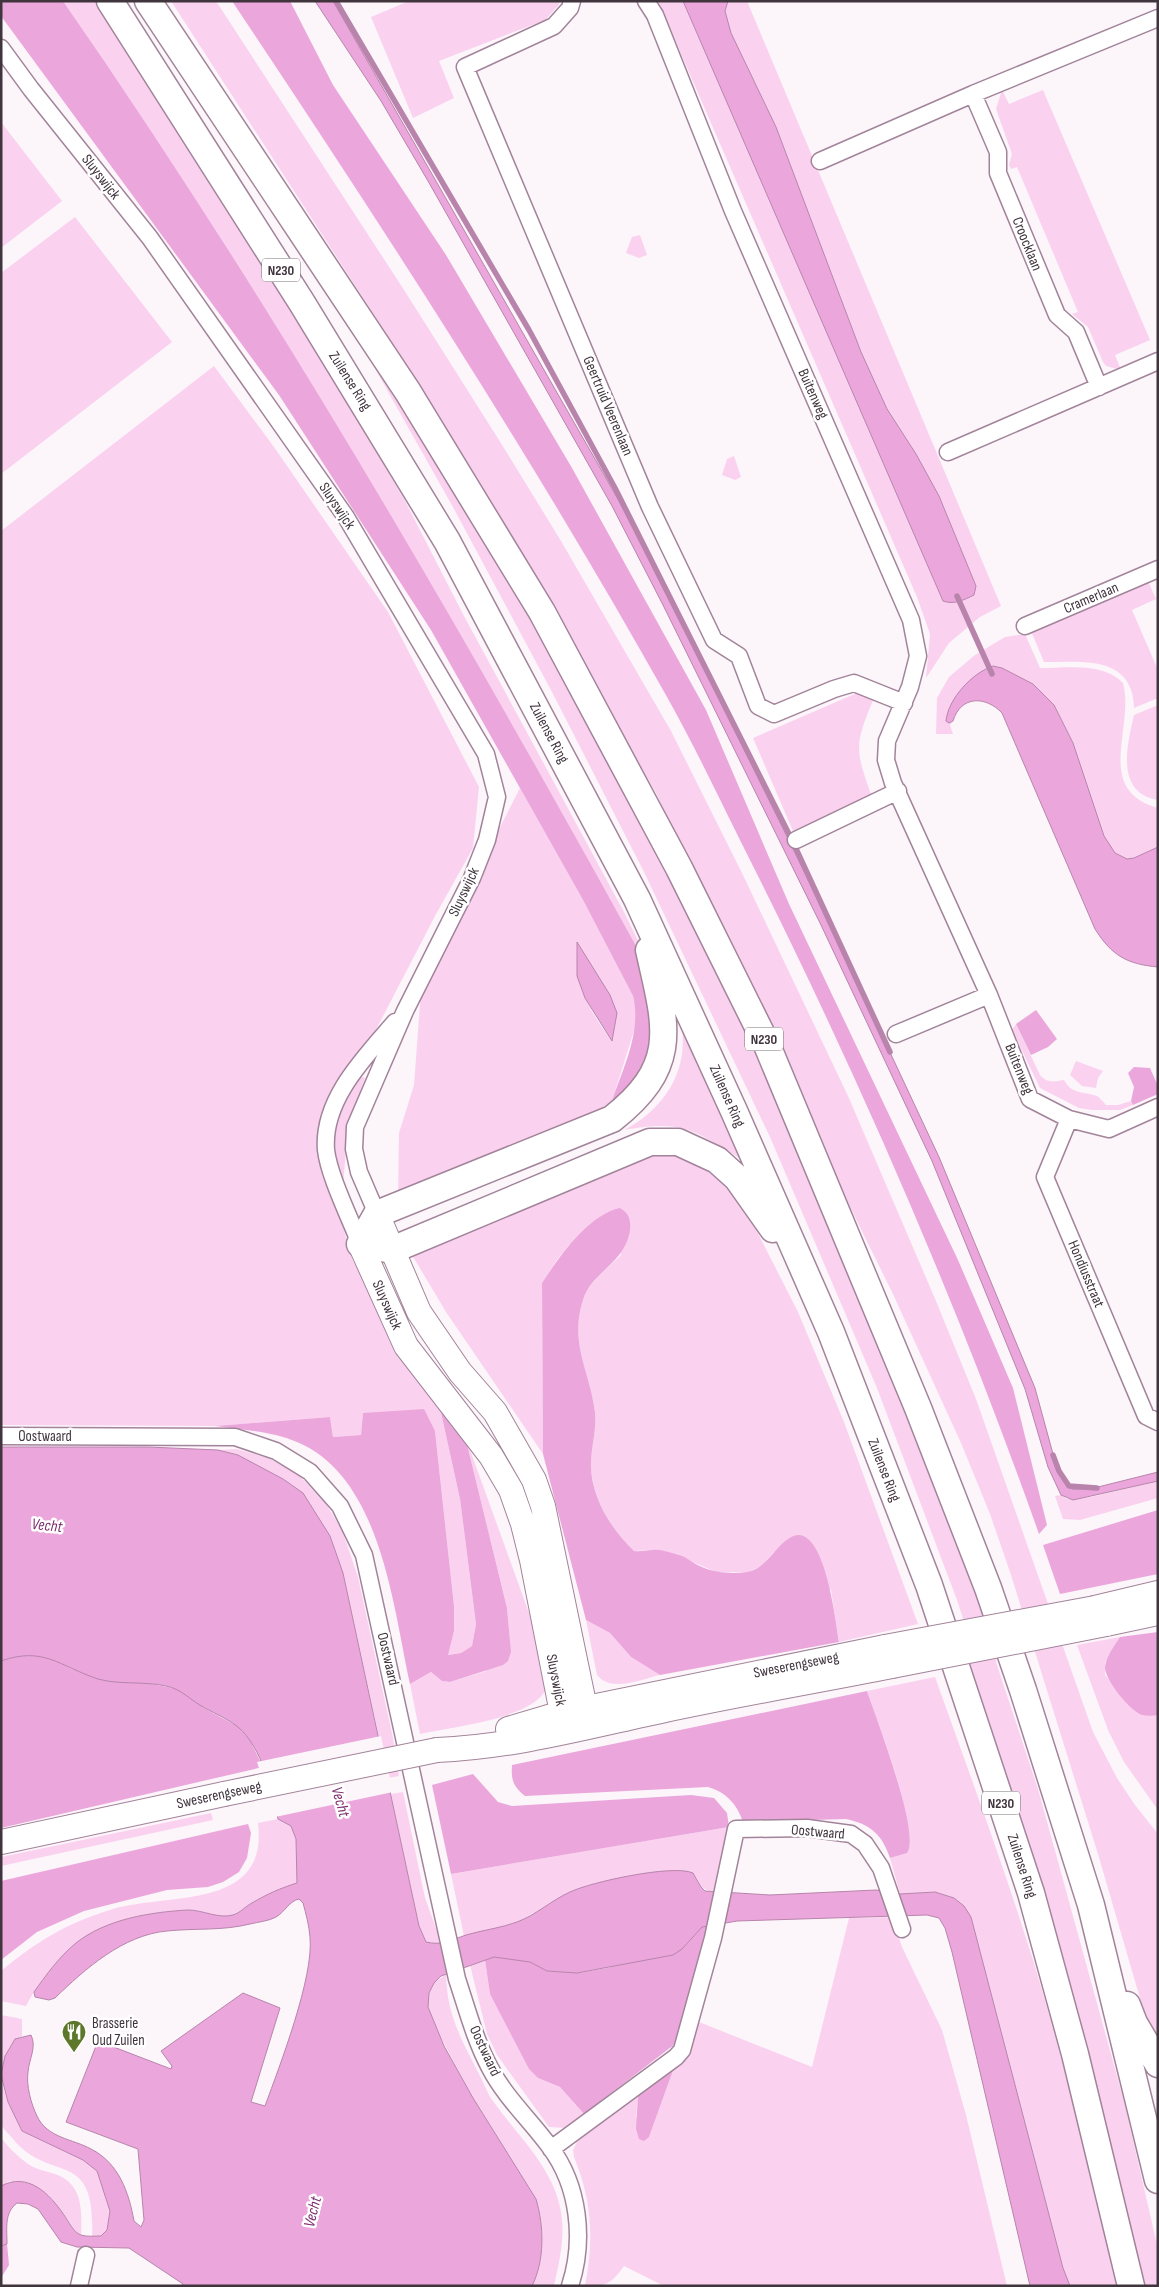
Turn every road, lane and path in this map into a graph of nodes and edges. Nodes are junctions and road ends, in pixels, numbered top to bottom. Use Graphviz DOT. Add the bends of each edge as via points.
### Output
graph roads {
  1 [pos="110,1"];
  2 [pos="148,1"];
  3 [pos="572,1"];
  4 [pos="646,1"];
  5 [pos="1158,18"];
  6 [pos="1,48"];
  7 [pos="973,94"];
  8 [pos="820,161"];
  9 [pos="1158,361"];
  10 [pos="1099,387"];
  11 [pos="948,452"];
  12 [pos="1158,569"];
  13 [pos="1025,626"];
  14 [pos="904,703"];
  15 [pos="898,791"];
  16 [pos="796,840"];
  17 [pos="637,899"];
  18 [pos="990,994"];
  19 [pos="405,1011"];
  20 [pos="896,1034"];
  21 [pos="1158,1107"];
  22 [pos="1069,1119"];
  23 [pos="377,1214"];
  24 [pos="360,1244"];
  25 [pos="392,1250"];
  26 [pos="832,1332"];
  27 [pos="1158,1422"];
  28 [pos="1,1436"];
  29 [pos="1158,1593"];
  30 [pos="1158,1612"];
  31 [pos="1100,1616"];
  32 [pos="576,1717"];
  33 [pos="1,1842"];
  34 [pos="1091,1905"];
  35 [pos="902,1929"];
  36 [pos="1158,2064"];
  37 [pos="551,2149"];
  38 [pos="1158,2180"];
  39 [pos="86,2255"];
  40 [pos="79,2286"];
  41 [pos="570,2286"];
  42 [pos="1131,2286"];
  1 -- 17 [label="main road, Zuilense Ring / N230" via="302,303 446,541"];
  2 -- 34 [label="main road, N230" via="408,392 542,612 679,868 762,1036 918,1408 988,1588"];
  3 -- 14 [label="street, Geertruid Veerenlaan" via="554,26 465,67 650,507 714,640 739,656 758,706 774,714 854,683"];
  4 -- 14 [label="street, Buitenweg" via="655,15 736,220 911,620 918,656"];
  5 -- 7 [label="street"];
  6 -- 19 [label="street, Sluyswijck" via="150,238 346,517 486,754 497,797 487,840 472,878"];
  7 -- 8 [label="street"];
  7 -- 10 [label="street, Croocklaan" via="998,152 998,174 1057,316 1076,332"];
  9 -- 10 [label="street"];
  10 -- 11 [label="street"];
  12 -- 13 [label="street, Cramerlaan"];
  14 -- 15 [label="street, Buitenweg" via="887,741 886,760"];
  15 -- 16 [label="street"];
  15 -- 18 [label="street, Buitenweg"];
  17 -- 23 [label="main road, N230" via="663,1014 664,1042 659,1064 649,1084 612,1120"];
  17 -- 26 [label="main road, Zuilense Ring / N230"];
  18 -- 20 [label="street"];
  18 -- 22 [label="street, Buitenweg" via="1030,1099"];
  19 -- 23 [label="street, Sluyswijck" via="355,1128 354,1149 359,1172"];
  19 -- 24 [label="street, Sluyswijck" via="335,1100 327,1125 326,1151"];
  21 -- 22 [label="street, Buitenweg" via="1109,1129"];
  22 -- 27 [label="street, Hondiusstraat" via="1045,1177 1146,1416"];
  23 -- 24 [label="main road"];
  23 -- 25 [label="main road, Sluyswijck"];
  24 -- 25 [label="main road"];
  24 -- 32 [label="main road, Sluyswijck" via="406,1346 491,1456 511,1490"];
  25 -- 26 [label="main road, N230" via="650,1142 678,1142 718,1160 737,1178 775,1232"];
  25 -- 32 [label="main road, Sluyswijck" via="419,1312 460,1372 495,1412 534,1480 543,1506"];
  26 -- 42 [label="main road, Zuilense Ring / N230" via="929,1585 1031,1893 1075,2054"];
  28 -- 37 [label="street, Oostwaard" via="235,1437 276,1451 310,1472 340,1506 364,1555 457,1979 490,2069"];
  29 -- 31 [label="main road, Sweserengseweg"];
  30 -- 31 [label="main road, Sweserengseweg"];
  31 -- 32 [label="main road, Sweserengseweg, bridge"];
  32 -- 33 [label="main road, Sweserengseweg, bridge" via="437,1750"];
  34 -- 36 [label="main road, N230" via="1134,2023"];
  34 -- 38 [label="main road, N230"];
  35 -- 37 [label="street, Oostwaard" via="874,1856 851,1834 807,1828 736,1829 727,1881 682,2050"];
  37 -- 41 [label="street, Oostwaard" via="567,2176 577,2219 577,2250"];
  39 -- 40 [label="street"];
}
